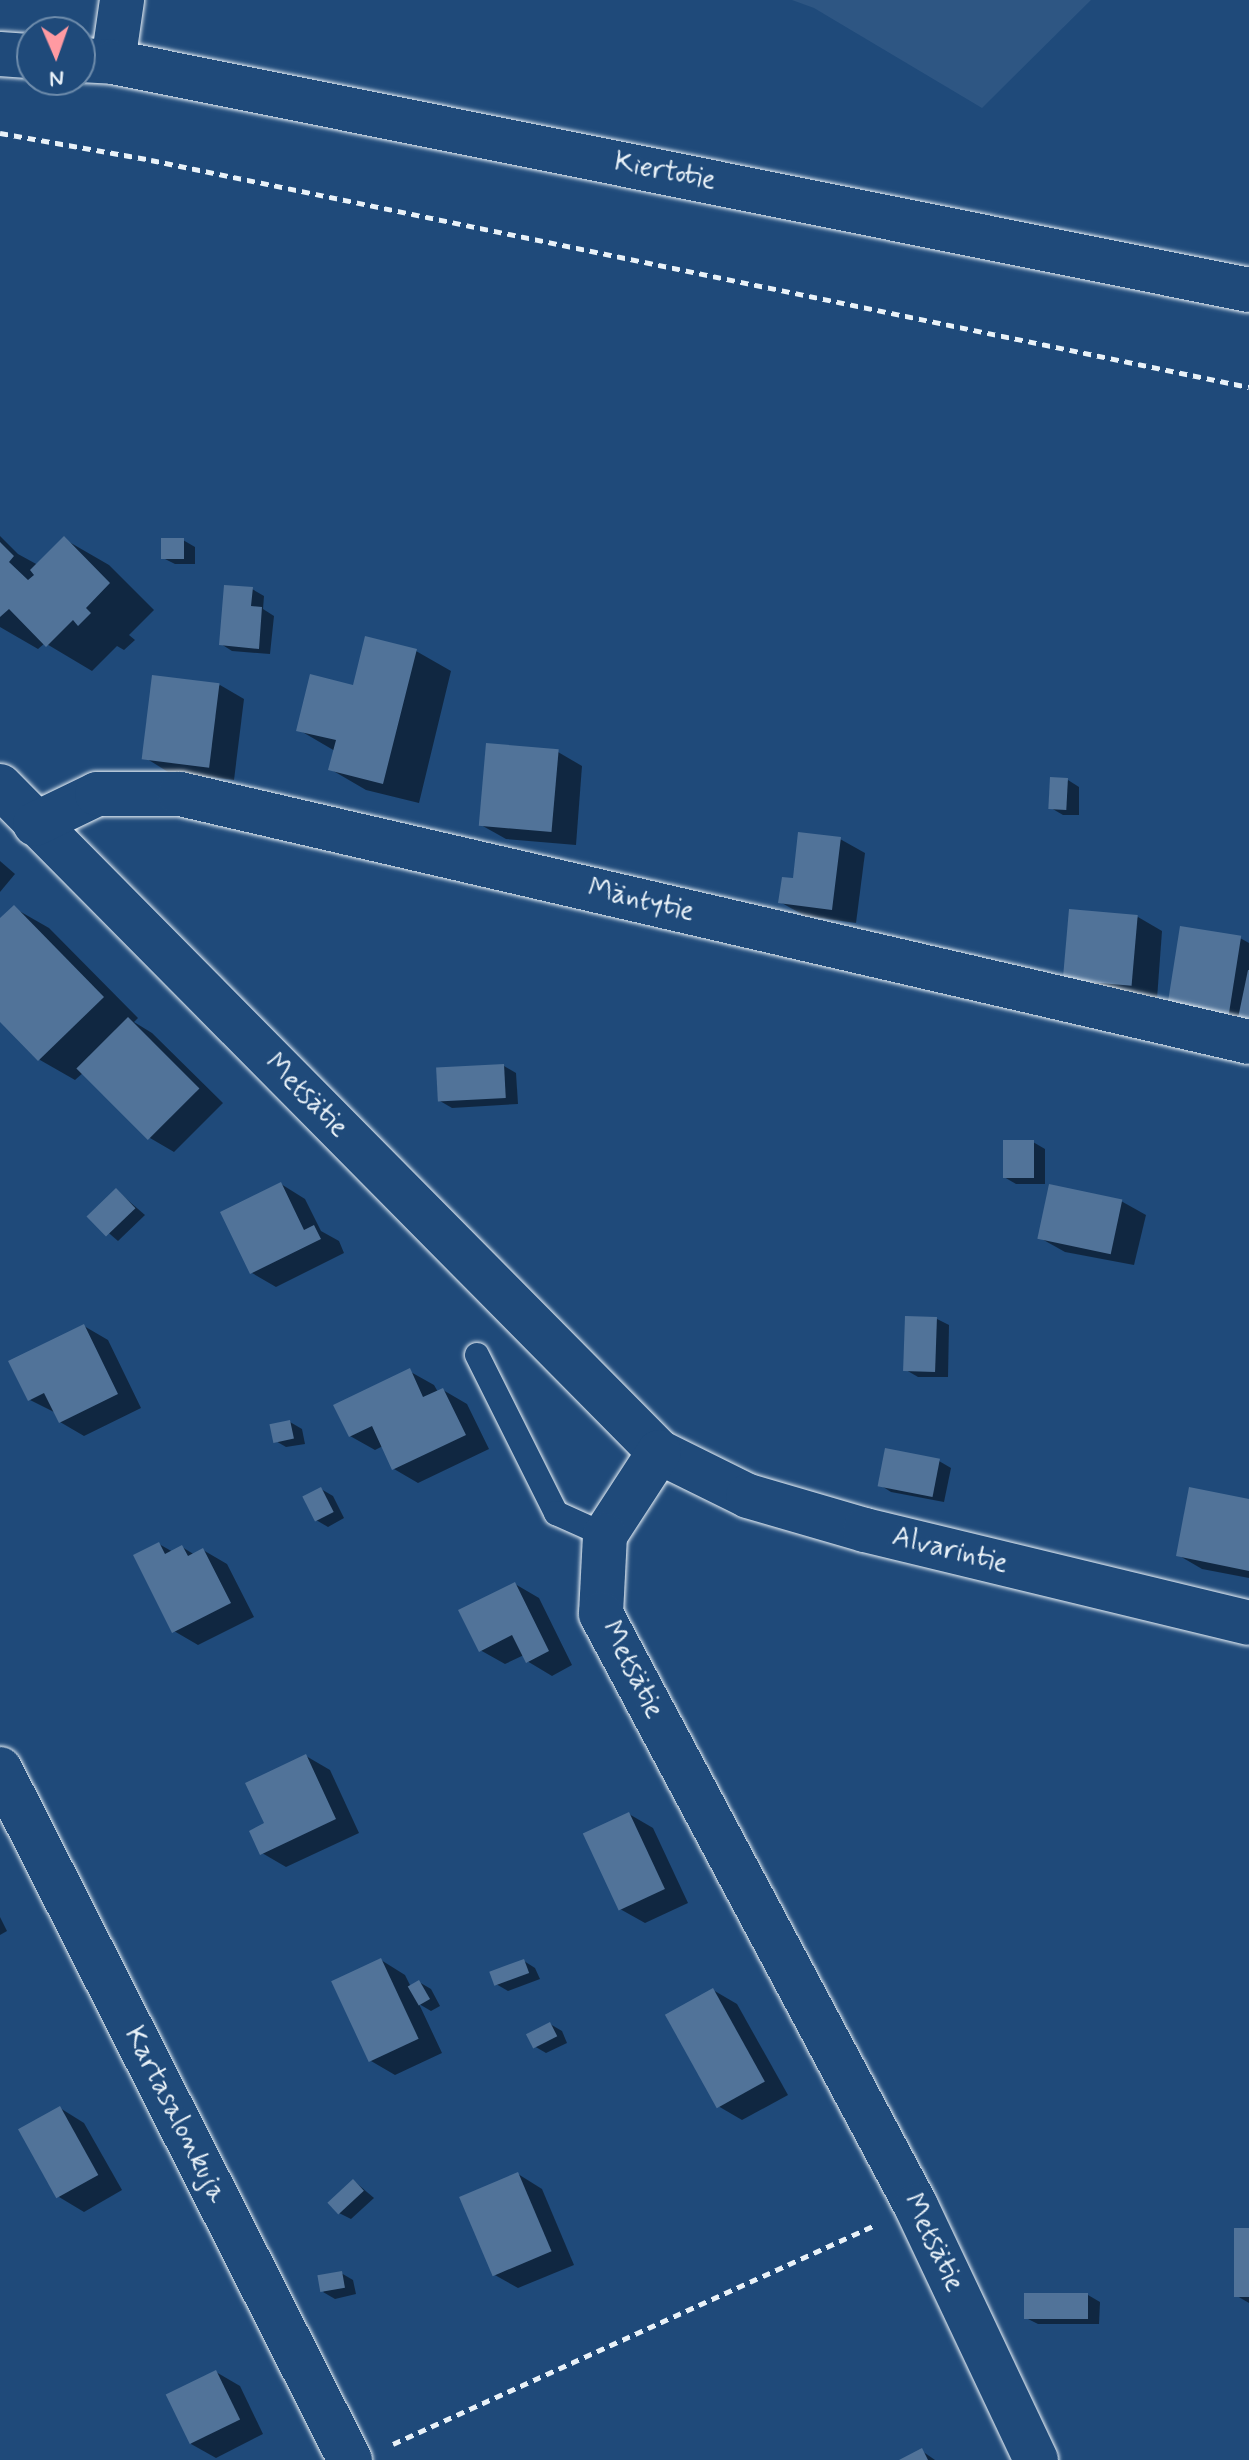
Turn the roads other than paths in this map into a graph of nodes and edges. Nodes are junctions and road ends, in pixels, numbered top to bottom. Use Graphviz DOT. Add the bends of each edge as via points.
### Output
graph roads {
  1 [pos="122,0"];
  2 [pos="96,61"];
  3 [pos="1249,290"];
  4 [pos="0,786"];
  5 [pos="35,824"];
  6 [pos="1249,1042"];
  7 [pos="477,1355"];
  8 [pos="659,1452"];
  9 [pos="605,1535"];
  10 [pos="1249,1623"];
  11 [pos="0,1769"];
  12 [pos="368,2454"];
  13 [pos="1036,2460"];
  1 -- 2 [label="street"];
  2 -- 3 [label="street, Kiertotie"];
  4 -- 5 [label="street, Metsätie"];
  5 -- 6 [label="street, Mäntytie" via="97,794 180,794"];
  5 -- 8 [label="street, Metsätie"];
  7 -- 9 [label="lane" via="556,1513"];
  8 -- 9 [label="street"];
  8 -- 10 [label="street, Alvarintie" via="748,1496 821,1518"];
  9 -- 13 [label="street, Metsätie" via="601,1614 916,2206"];
  11 -- 12 [label="street, Kartasalonkuja"];
}
